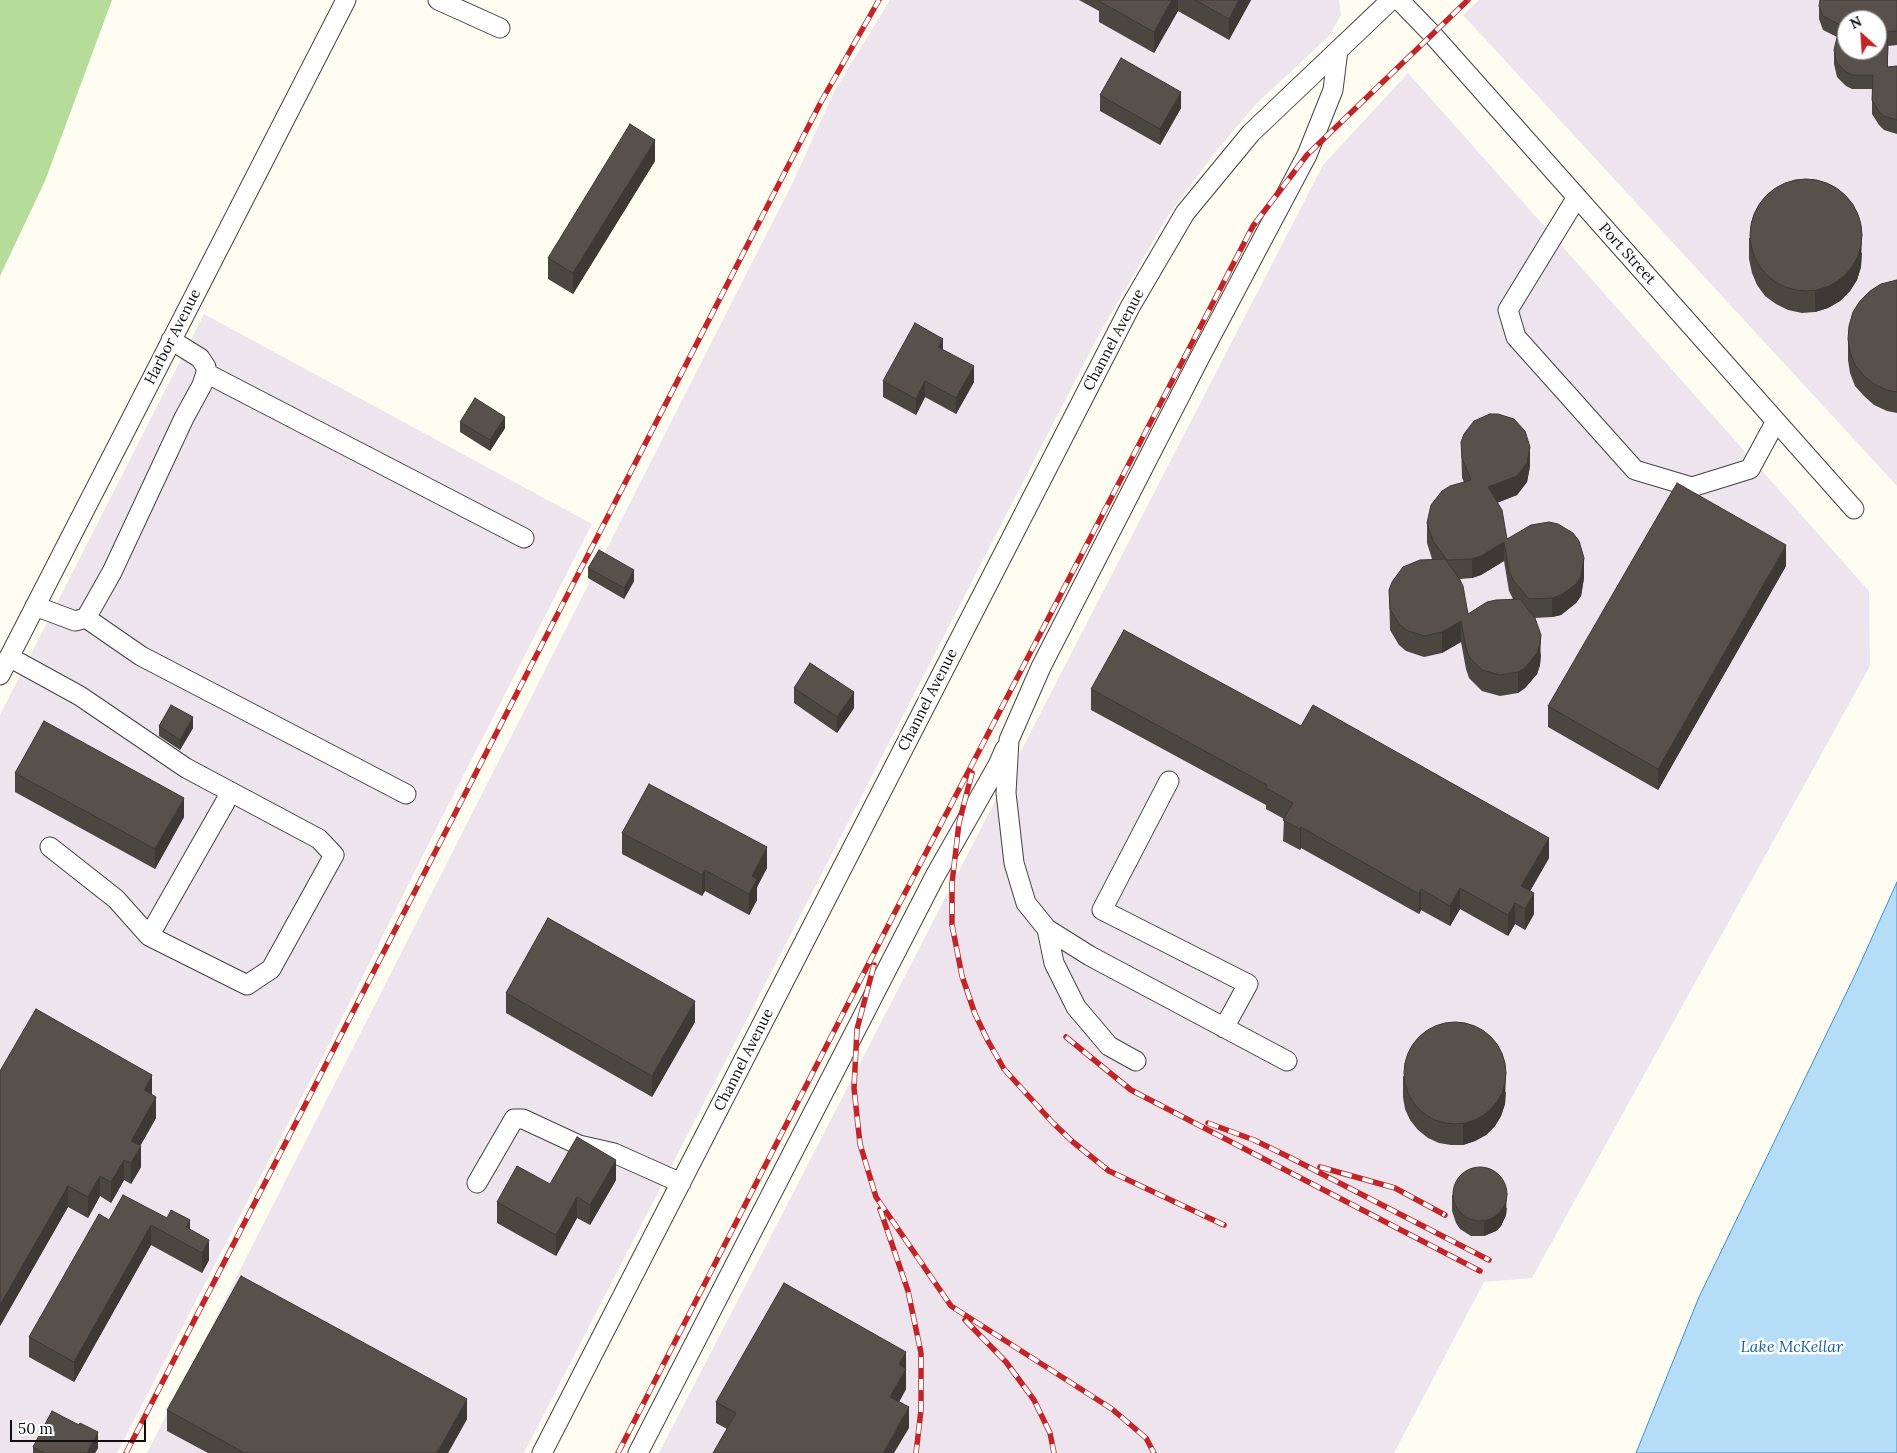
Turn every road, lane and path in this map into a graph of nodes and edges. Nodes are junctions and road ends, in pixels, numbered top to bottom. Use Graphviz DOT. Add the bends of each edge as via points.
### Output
graph roads {
  1 [pos="346,0"];
  2 [pos="438,0"];
  3 [pos="1391,0"];
  4 [pos="1399,0"];
  5 [pos="500,28"];
  6 [pos="1338,50"];
  7 [pos="1577,197"];
  8 [pos="172,340"];
  9 [pos="206,373"];
  10 [pos="1776,421"];
  11 [pos="1854,509"];
  12 [pos="524,538"];
  13 [pos="35,606"];
  14 [pos="86,618"];
  15 [pos="9,657"];
  16 [pos="0,674"];
  17 [pos="1009,740"];
  18 [pos="1169,781"];
  19 [pos="231,792"];
  20 [pos="406,794"];
  21 [pos="50,847"];
  22 [pos="1048,929"];
  23 [pos="149,936"];
  24 [pos="1224,1028"];
  25 [pos="1136,1061"];
  26 [pos="1287,1061"];
  27 [pos="477,1183"];
  28 [pos="681,1183"];
  29 [pos="542,1453"];
  30 [pos="638,1453"];
  1 -- 8 [label="street, Harbor Avenue"];
  2 -- 5 [label="street"];
  3 -- 6 [label="street, Channel Avenue"];
  4 -- 7 [label="street, Port Street"];
  6 -- 17 [label="street" via="1333,90 1306,155 1041,667"];
  6 -- 28 [label="street, Channel Avenue" via="1251,133 1185,213 1135,298"];
  7 -- 10 [label="street, Port Street"];
  7 -- 10 [label="street" via="1508,310 1516,337 1636,470 1692,487 1750,469"];
  8 -- 9 [label="street" via="200,358"];
  8 -- 13 [label="street, Harbor Avenue"];
  9 -- 12 [label="street"];
  9 -- 14 [label="street" via="112,572"];
  10 -- 11 [label="street, Port Street"];
  13 -- 14 [label="street" via="75,622"];
  13 -- 15 [label="street, Harbor Avenue"];
  14 -- 20 [label="street" via="141,656"];
  15 -- 16 [label="street, Harbor Avenue"];
  15 -- 19 [label="street" via="80,696 186,768"];
  17 -- 22 [label="street" via="1006,793 1014,863 1026,903"];
  17 -- 30 [label="street" via="935,876"];
  18 -- 24 [label="street" via="1102,910 1248,984"];
  19 -- 23 [label="street"];
  19 -- 23 [label="street" via="319,839 334,855 271,969 247,985"];
  21 -- 23 [label="street" via="116,899"];
  22 -- 24 [label="street" via="1090,956"];
  22 -- 25 [label="street" via="1054,963 1076,1007 1109,1046"];
  24 -- 26 [label="street"];
  27 -- 28 [label="street" via="514,1119 523,1119 579,1145 614,1153"];
  28 -- 29 [label="street, Channel Avenue"];
}
